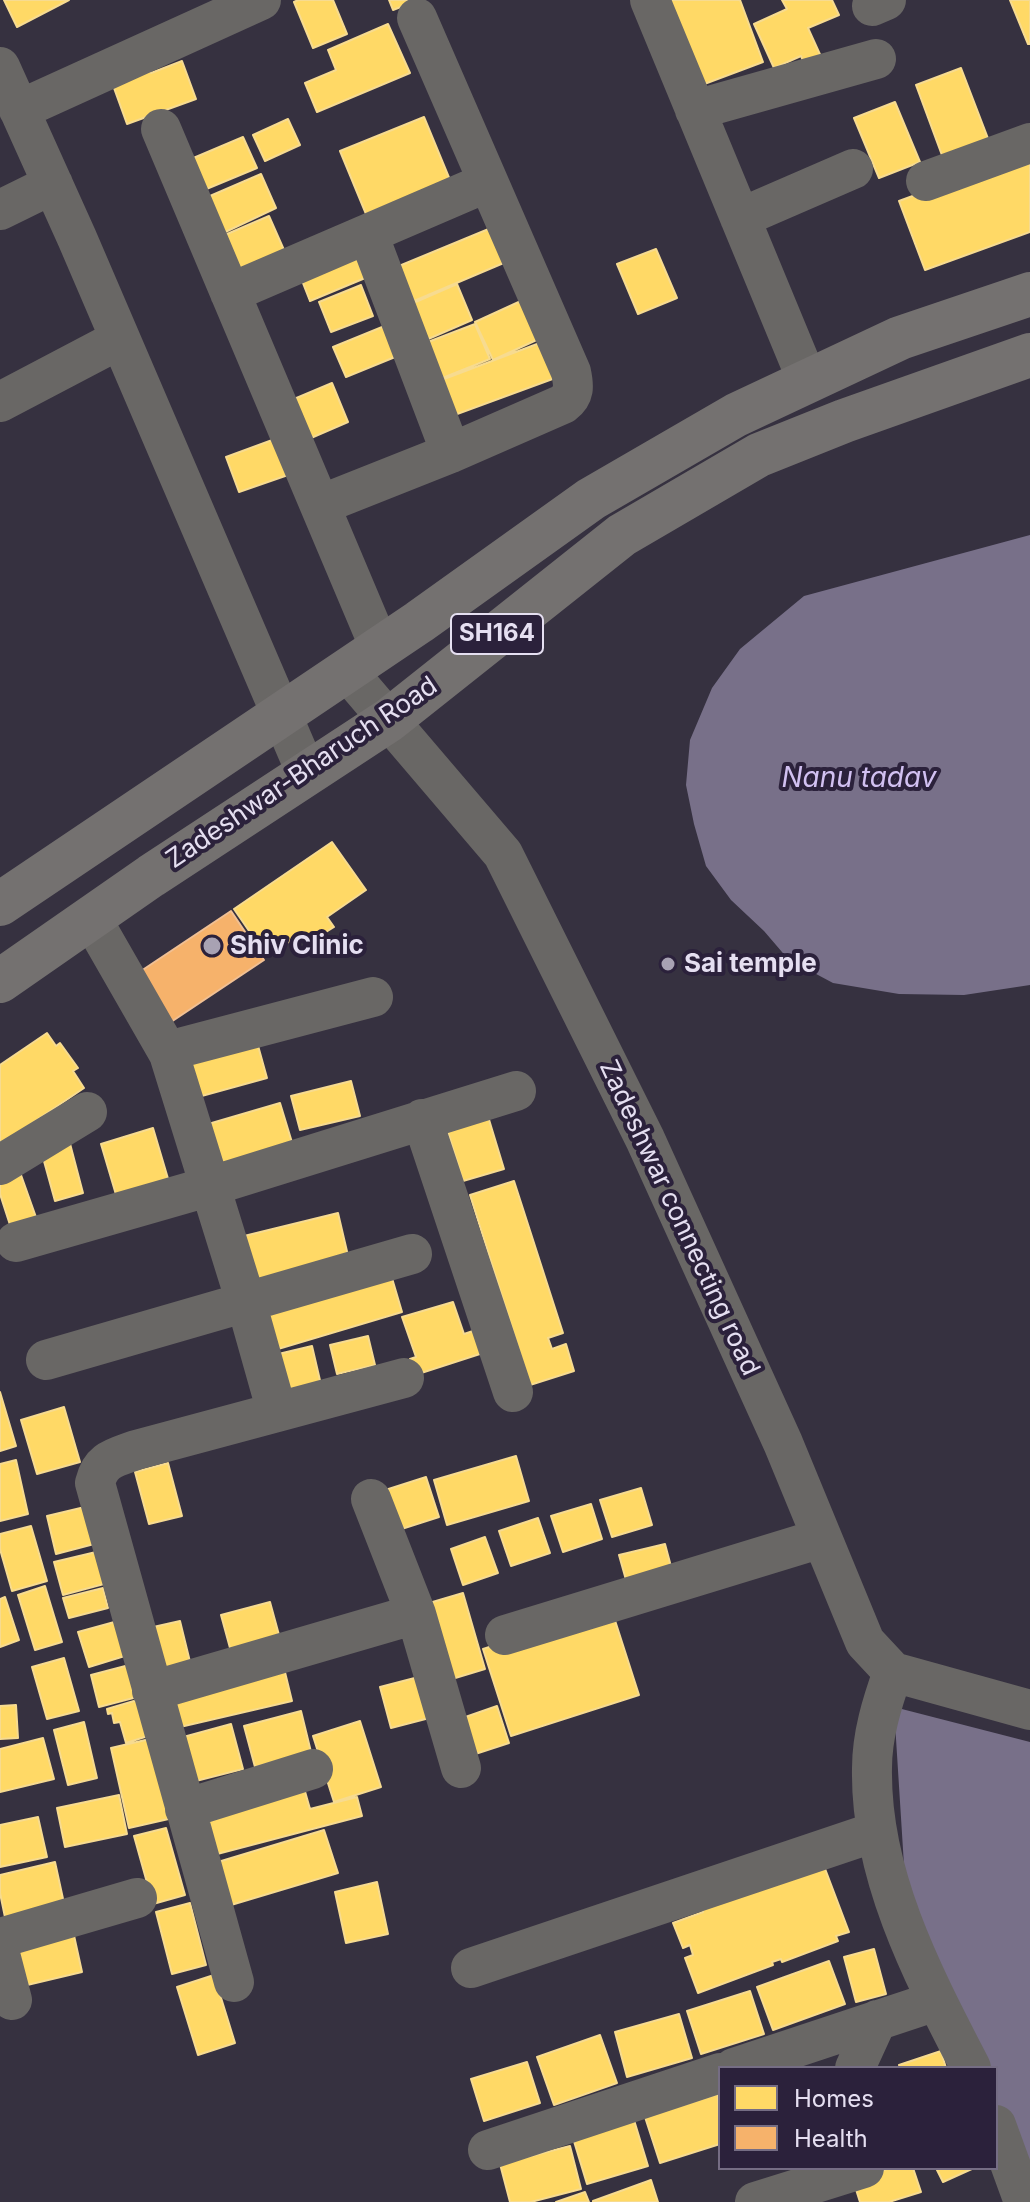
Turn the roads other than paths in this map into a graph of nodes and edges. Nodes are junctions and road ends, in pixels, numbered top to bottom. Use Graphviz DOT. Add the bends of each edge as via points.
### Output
graph roads {
  1 [pos="261,0"];
  2 [pos="650,0"];
  3 [pos="417,18"];
  4 [pos="876,59"];
  5 [pos="0,67"];
  6 [pos="19,110"];
  7 [pos="695,110"];
  8 [pos="161,129"];
  9 [pos="1030,143"];
  10 [pos="853,169"];
  11 [pos="926,181"];
  12 [pos="488,182"];
  13 [pos="53,184"];
  14 [pos="0,210"];
  15 [pos="740,218"];
  16 [pos="368,234"];
  17 [pos="230,293"];
  18 [pos="1030,294"];
  19 [pos="120,339"];
  20 [pos="1030,355"];
  21 [pos="808,382"];
  22 [pos="0,402"];
  23 [pos="451,453"];
  24 [pos="320,505"];
  25 [pos="363,659"];
  26 [pos="280,714"];
  27 [pos="389,720"];
  28 [pos="307,774"];
  29 [pos="0,904"];
  30 [pos="91,918"];
  31 [pos="0,981"];
  32 [pos="373,997"];
  33 [pos="169,1054"];
  34 [pos="516,1091"];
  35 [pos="87,1112"];
  36 [pos="422,1119"];
  37 [pos="0,1165"];
  38 [pos="211,1186"];
  39 [pos="16,1242"];
  40 [pos="412,1254"];
  41 [pos="246,1302"];
  42 [pos="46,1360"];
  43 [pos="404,1378"];
  44 [pos="513,1392"];
  45 [pos="277,1412"];
  46 [pos="371,1499"];
  47 [pos="822,1538"];
  48 [pos="416,1614"];
  49 [pos="505,1635"];
  50 [pos="893,1672"];
  51 [pos="152,1691"];
  52 [pos="1030,1710"];
  53 [pos="461,1768"];
  54 [pos="313,1769"];
  55 [pos="185,1809"];
  56 [pos="875,1832"];
  57 [pos="137,1898"];
  58 [pos="0,1938"];
  59 [pos="0,1954"];
  60 [pos="471,1968"];
  61 [pos="234,1982"];
  62 [pos="12,2000"];
  63 [pos="936,2001"];
  64 [pos="877,2020"];
  65 [pos="740,2066"];
  66 [pos="856,2066"];
  67 [pos="970,2066"];
  68 [pos="718,2074"];
  69 [pos="998,2130"];
  70 [pos="488,2150"];
  71 [pos="853,2170"];
  72 [pos="804,2179"];
  73 [pos="755,2202"];
  74 [pos="1024,2202"];
  1 -- 6 [label="street"];
  2 -- 7 [label="street"];
  3 -- 12 [label="street"];
  4 -- 7 [label="street"];
  5 -- 6 [label="street"];
  6 -- 13 [label="street"];
  7 -- 15 [label="street"];
  8 -- 17 [label="street, Zadeshwar connecting road"];
  9 -- 11 [label="street"];
  10 -- 15 [label="street"];
  12 -- 16 [label="street"];
  12 -- 23 [label="street" via="571,372 574,392 563,404"];
  13 -- 14 [label="street"];
  13 -- 19 [label="street"];
  15 -- 21 [label="street"];
  16 -- 17 [label="street"];
  16 -- 23 [label="street"];
  17 -- 24 [label="street, Zadeshwar connecting road"];
  18 -- 21 [label="main road, SH164" via="900,338"];
  19 -- 22 [label="street"];
  19 -- 26 [label="street"];
  20 -- 27 [label="main road, Zadeshwar-Bharuch Road / SH164" via="759,455 622,535"];
  21 -- 25 [label="main road, SH164" via="736,415 591,499"];
  23 -- 24 [label="street"];
  24 -- 25 [label="street, Zadeshwar connecting road"];
  25 -- 26 [label="main road, SH164"];
  25 -- 27 [label="street, Zadeshwar connecting road"];
  26 -- 28 [label="street"];
  26 -- 29 [label="main road, SH164"];
  27 -- 28 [label="main road, Zadeshwar-Bharuch Road / SH164"];
  27 -- 47 [label="street, Zadeshwar connecting road" via="503,854 645,1139"];
  28 -- 30 [label="main road, Zadeshwar-Bharuch Road / SH164"];
  30 -- 31 [label="main road, Zadeshwar-Bharuch Road / SH164"];
  30 -- 33 [label="street"];
  32 -- 33 [label="street"];
  33 -- 38 [label="street"];
  34 -- 36 [label="street"];
  35 -- 37 [label="street"];
  36 -- 38 [label="street"];
  36 -- 44 [label="street"];
  38 -- 39 [label="street"];
  38 -- 41 [label="street"];
  40 -- 41 [label="street"];
  41 -- 42 [label="street"];
  41 -- 45 [label="street"];
  43 -- 45 [label="street"];
  45 -- 51 [label="street" via="136,1450 98,1471 95,1483"];
  46 -- 48 [label="street"];
  47 -- 49 [label="street"];
  47 -- 50 [label="street, Zadeshwar connecting road" via="865,1642"];
  48 -- 51 [label="street"];
  48 -- 53 [label="street"];
  50 -- 52 [label="street"];
  50 -- 56 [label="street" via="879,1713 872,1766"];
  51 -- 55 [label="street"];
  54 -- 55 [label="street"];
  55 -- 61 [label="street"];
  56 -- 60 [label="street"];
  56 -- 63 [label="street" via="910,1945"];
  57 -- 58 [label="street"];
  59 -- 62 [label="street"];
  63 -- 64 [label="street"];
  63 -- 67 [label="street"];
  64 -- 65 [label="street"];
  64 -- 66 [label="street"];
  68 -- 70 [label="street"];
  69 -- 74 [label="street"];
  71 -- 72 [label="street"];
  72 -- 73 [label="street"];
}
